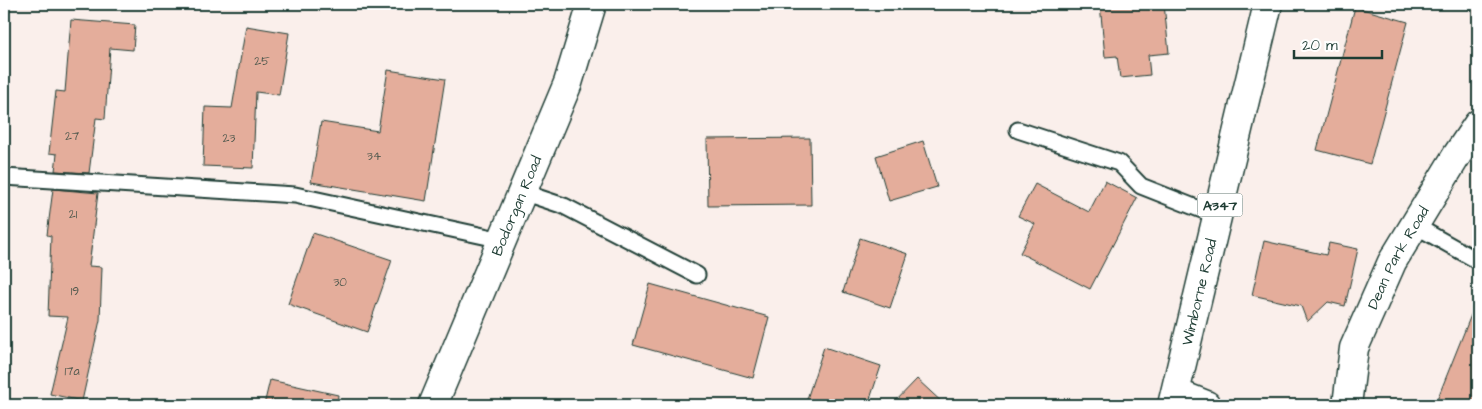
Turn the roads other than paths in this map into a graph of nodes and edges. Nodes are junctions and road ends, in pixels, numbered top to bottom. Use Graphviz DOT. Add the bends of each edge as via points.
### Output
graph roads {
  1 [pos="592,4"];
  2 [pos="1268,4"];
  3 [pos="1478,124"];
  4 [pos="1018,130"];
  5 [pos="4,177"];
  6 [pos="522,192"];
  7 [pos="1217,216"];
  8 [pos="1414,225"];
  9 [pos="502,240"];
  10 [pos="1478,261"];
  11 [pos="697,275"];
  12 [pos="1174,399"];
  13 [pos="433,405"];
  14 [pos="1206,405"];
  15 [pos="1347,405"];
  1 -- 6 [label="street, Bodorgan Road" via="568,83"];
  2 -- 7 [label="street, Wimborne Road / A347"];
  3 -- 8 [label="street, Dean Park Road"];
  4 -- 7 [label="lane" via="1119,163 1141,186"];
  5 -- 9 [label="lane" via="295,195"];
  6 -- 9 [label="street, Bodorgan Road"];
  6 -- 11 [label="lane" via="564,206"];
  7 -- 12 [label="street, Wimborne Road / A347"];
  8 -- 10 [label="lane"];
  8 -- 15 [label="street, Dean Park Road" via="1392,262 1354,348"];
  9 -- 13 [label="street, Bodorgan Road"];
  12 -- 14 [label="street"];
}
